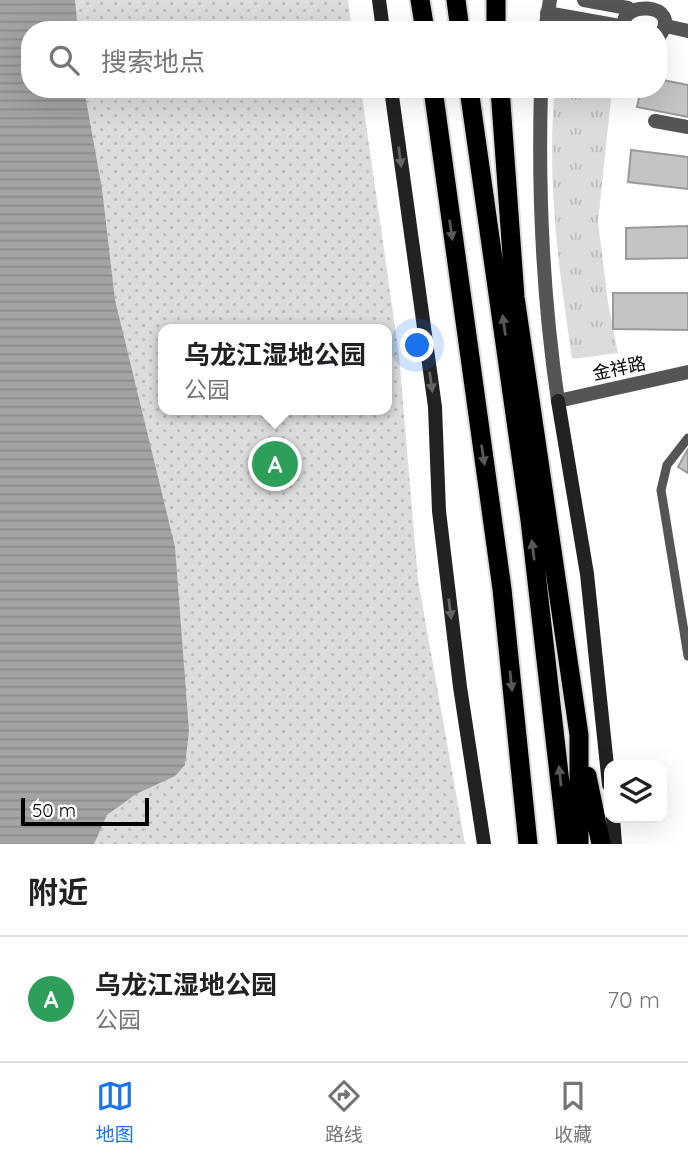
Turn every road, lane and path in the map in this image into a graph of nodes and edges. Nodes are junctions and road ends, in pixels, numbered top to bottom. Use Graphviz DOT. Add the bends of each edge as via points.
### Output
graph roads {
  1 [pos="379,0"];
  2 [pos="420,0"];
  3 [pos="456,0"];
  4 [pos="496,0"];
  5 [pos="584,0"];
  6 [pos="634,3"];
  7 [pos="549,7"];
  8 [pos="382,21"];
  9 [pos="424,21"];
  10 [pos="459,21"];
  11 [pos="496,21"];
  12 [pos="600,21"];
  13 [pos="625,21"];
  14 [pos="666,21"];
  15 [pos="688,31"];
  16 [pos="667,32"];
  17 [pos="392,98"];
  18 [pos="434,98"];
  19 [pos="470,98"];
  20 [pos="500,98"];
  21 [pos="541,98"];
  22 [pos="656,121"];
  23 [pos="688,127"];
  24 [pos="688,372"];
  25 [pos="558,401"];
  26 [pos="688,438"];
  27 [pos="688,656"];
  28 [pos="579,735"];
  29 [pos="606,760"];
  30 [pos="613,823"];
  31 [pos="484,844"];
  32 [pos="528,844"];
  33 [pos="567,844"];
  34 [pos="579,844"];
  35 [pos="601,844"];
  36 [pos="615,844"];
  1 -- 8 [label="main road"];
  2 -- 9 [label="highway"];
  3 -- 10 [label="highway"];
  4 -- 11 [label="highway"];
  5 -- 6 [label="street"];
  6 -- 13 [label="street"];
  6 -- 14 [label="street" via="650,0 662,7"];
  7 -- 12 [label="street"];
  15 -- 16 [label="street"];
  17 -- 31 [label="main road, one-way" via="435,407 439,511"];
  18 -- 32 [label="highway, one-way" via="502,589"];
  33 -- 19 [label="highway, one-way" via="528,507"];
  20 -- 28 [label="highway" via="515,297"];
  21 -- 25 [label="street" via="548,324"];
  22 -- 23 [label="street"];
  24 -- 25 [label="street, 金祥路"];
  25 -- 29 [label="main road" via="587,575"];
  26 -- 27 [label="lane" via="667,465 661,490"];
  28 -- 34 [label="highway"];
  28 -- 35 [label="highway"];
  30 -- 36 [label="main road"];
}
